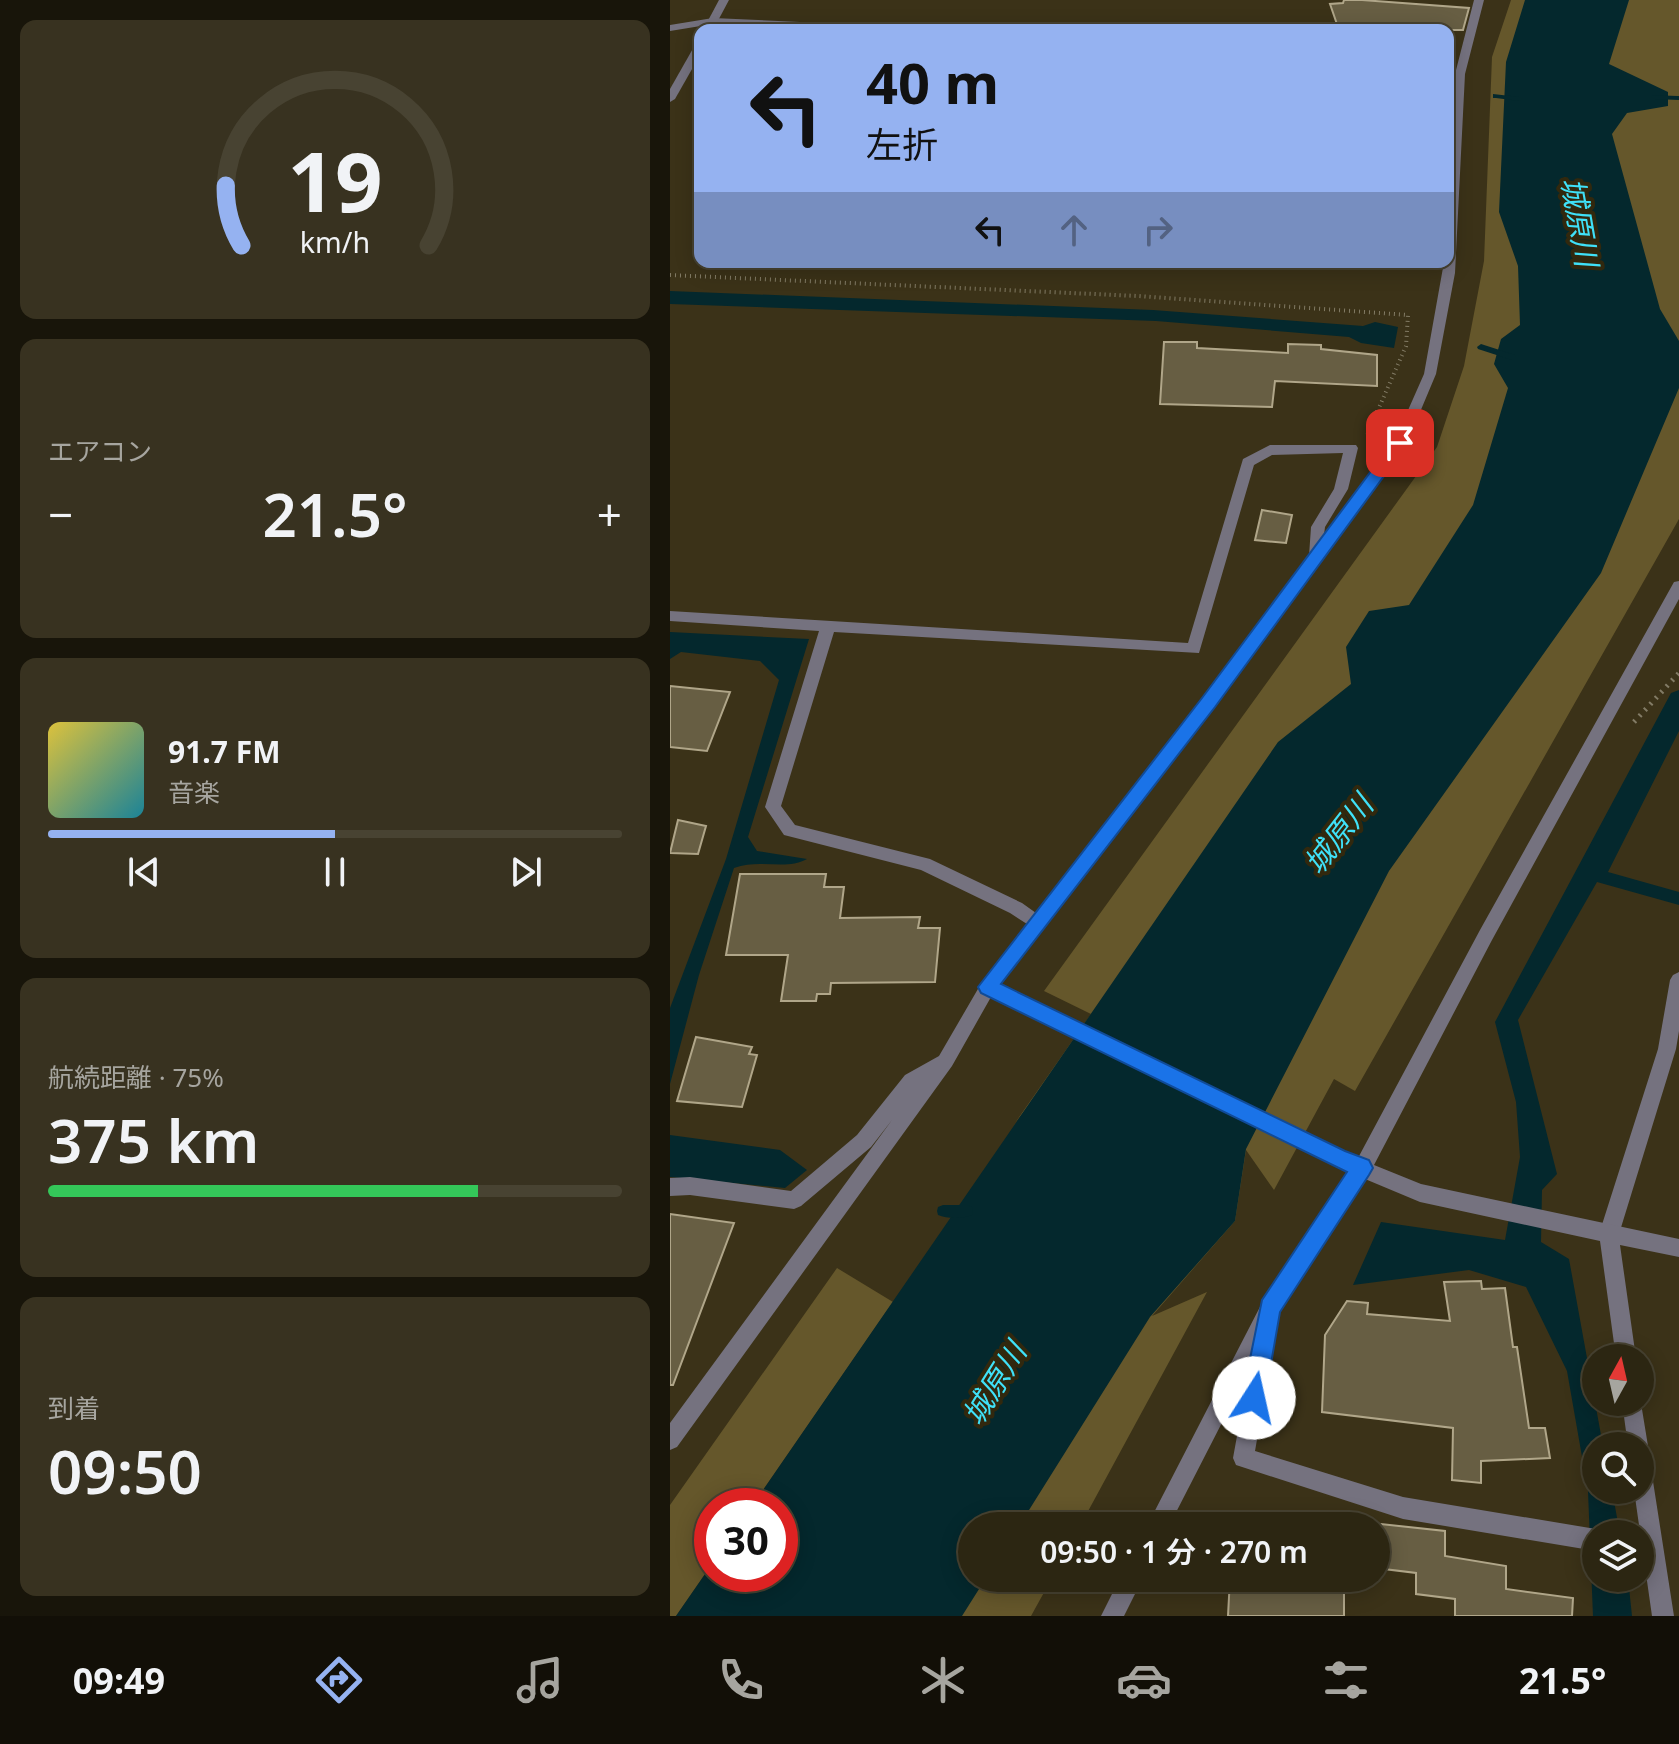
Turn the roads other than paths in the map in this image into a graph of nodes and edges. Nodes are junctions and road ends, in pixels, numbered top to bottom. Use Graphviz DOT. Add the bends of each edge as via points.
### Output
graph roads {
  1 [pos="724,0"];
  2 [pos="1479,0"];
  3 [pos="712,24"];
  4 [pos="694,27"];
  5 [pos="670,28"];
  6 [pos="694,55"];
  7 [pos="1454,73"];
  8 [pos="670,99"];
  9 [pos="1449,268"];
  10 [pos="1316,557"];
  11 [pos="1679,586"];
  12 [pos="670,616"];
  13 [pos="828,626"];
  14 [pos="1038,923"];
  15 [pos="1679,980"];
  16 [pos="988,987"];
  17 [pos="946,1060"];
  18 [pos="1362,1168"];
  19 [pos="670,1187"];
  20 [pos="1609,1234"];
  21 [pos="1679,1248"];
  22 [pos="1270,1308"];
  23 [pos="1624,1344"];
  24 [pos="670,1440"];
  25 [pos="1165,1512"];
  26 [pos="1582,1537"];
  27 [pos="1654,1580"];
  28 [pos="1126,1592"];
  29 [pos="1117,1611"];
  30 [pos="1663,1616"];
  1 -- 3 [label="street"];
  2 -- 7 [label="street"];
  4 -- 5 [label="street"];
  6 -- 8 [label="street"];
  9 -- 10 [label="street" via="1430,374 1400,443"];
  10 -- 13 [label="street" via="1318,527 1341,489 1351,448 1270,450 1248,462 1194,649"];
  10 -- 14 [label="street"];
  11 -- 18 [label="street"];
  12 -- 13 [label="street"];
  13 -- 14 [label="street" via="773,807 790,830 924,864"];
  14 -- 16 [label="street"];
  15 -- 20 [label="street" via="1667,1049"];
  16 -- 17 [label="street"];
  16 -- 18 [label="street"];
  17 -- 19 [label="street" via="911,1081 864,1141 794,1200"];
  17 -- 24 [label="street"];
  18 -- 20 [label="street" via="1420,1193"];
  18 -- 22 [label="street"];
  20 -- 21 [label="street"];
  20 -- 23 [label="street"];
  22 -- 25 [label="street"];
  22 -- 26 [label="street" via="1243,1458 1403,1508"];
  27 -- 30 [label="street"];
  28 -- 29 [label="street"];
}
